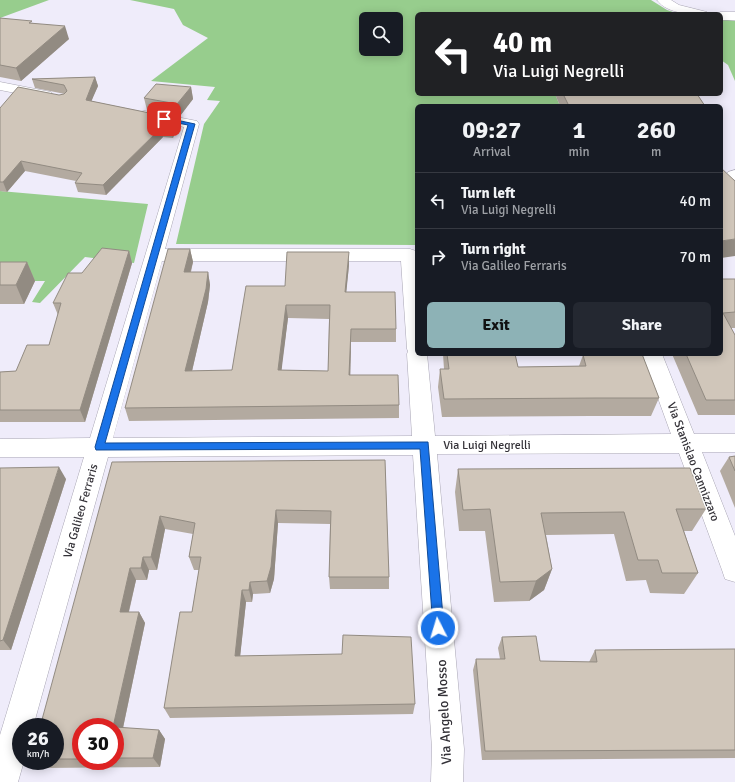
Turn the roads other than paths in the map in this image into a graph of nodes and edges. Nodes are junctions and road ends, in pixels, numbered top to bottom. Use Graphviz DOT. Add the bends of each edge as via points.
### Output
graph roads {
  1 [pos="663,0"];
  2 [pos="695,12"];
  3 [pos="723,16"];
  4 [pos="735,16"];
  5 [pos="0,86"];
  6 [pos="62,98"];
  7 [pos="131,112"];
  8 [pos="154,255"];
  9 [pos="415,322"];
  10 [pos="417,356"];
  11 [pos="653,356"];
  12 [pos="687,443"];
  13 [pos="735,443"];
  14 [pos="424,445"];
  15 [pos="99,447"];
  16 [pos="0,448"];
  17 [pos="735,570"];
  18 [pos="2,782"];
  19 [pos="447,782"];
  1 -- 2 [label="street"];
  3 -- 4 [label="street"];
  5 -- 6 [label="street"];
  7 -- 8 [label="street, Via Galileo Ferraris" via="192,124"];
  8 -- 9 [label="street" via="410,255"];
  8 -- 15 [label="street, Via Galileo Ferraris"];
  10 -- 14 [label="street, Via Angelo Mosso"];
  11 -- 12 [label="street, Via Stanislao Cannizzaro"];
  12 -- 13 [label="street, Via Luigi Negrelli"];
  12 -- 14 [label="street, Via Luigi Negrelli"];
  12 -- 17 [label="street, Via Stanislao Cannizzaro"];
  14 -- 15 [label="street, Via Luigi Negrelli"];
  14 -- 19 [label="street, Via Angelo Mosso" via="448,749"];
  15 -- 16 [label="street, Via Luigi Negrelli"];
  15 -- 18 [label="street, Via Galileo Ferraris"];
}
